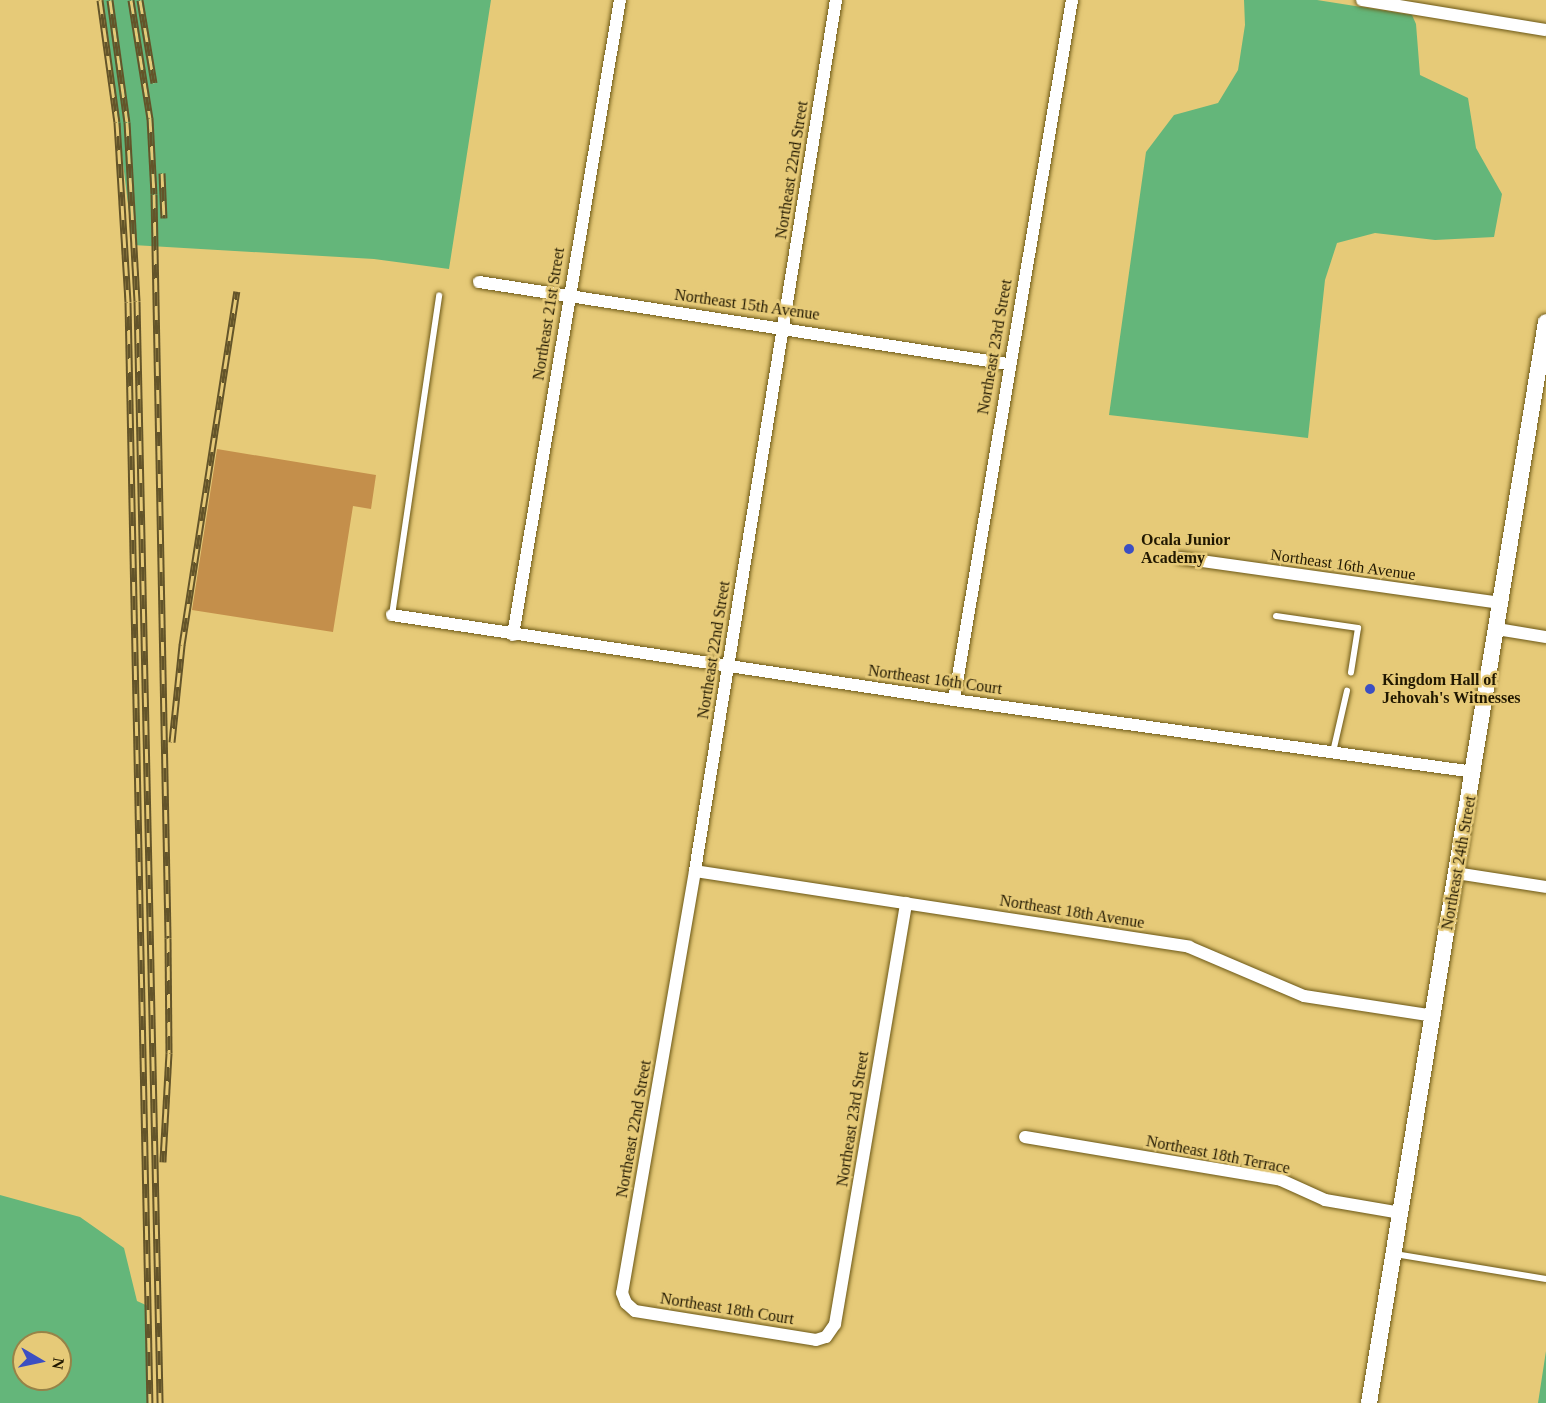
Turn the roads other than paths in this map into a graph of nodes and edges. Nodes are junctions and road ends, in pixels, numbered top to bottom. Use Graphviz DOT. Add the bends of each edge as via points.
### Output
graph roads {
  1 [pos="620,0"];
  2 [pos="836,0"];
  3 [pos="1072,0"];
  4 [pos="1362,0"];
  5 [pos="1546,30"];
  6 [pos="479,282"];
  7 [pos="439,295"];
  8 [pos="568,297"];
  9 [pos="1546,322"];
  10 [pos="783,327"];
  11 [pos="1544,347"];
  12 [pos="1008,364"];
  13 [pos="1180,558"];
  14 [pos="1502,603"];
  15 [pos="392,615"];
  16 [pos="1276,616"];
  17 [pos="1497,629"];
  18 [pos="513,635"];
  19 [pos="1546,637"];
  20 [pos="728,666"];
  21 [pos="1351,672"];
  22 [pos="1347,691"];
  23 [pos="954,700"];
  24 [pos="1333,753"];
  25 [pos="1474,772"];
  26 [pos="695,871"];
  27 [pos="1456,873"];
  28 [pos="1546,887"];
  29 [pos="906,903"];
  30 [pos="1434,1016"];
  31 [pos="1025,1137"];
  32 [pos="1401,1213"];
  33 [pos="1394,1254"];
  34 [pos="1546,1279"];
  35 [pos="626,1303"];
  36 [pos="826,1337"];
  37 [pos="1369,1403"];
  1 -- 8 [label="street, Northeast 21st Street"];
  2 -- 10 [label="street, Northeast 22nd Street"];
  3 -- 12 [label="street, Northeast 23rd Street"];
  4 -- 5 [label="street"];
  6 -- 8 [label="street, Northeast 15th Avenue"];
  7 -- 15 [label="lane"];
  8 -- 10 [label="street, Northeast 15th Avenue"];
  8 -- 18 [label="street, Northeast 21st Street"];
  9 -- 11 [label="street, Northeast 24th Street"];
  10 -- 12 [label="street, Northeast 15th Avenue"];
  10 -- 20 [label="street, Northeast 22nd Street"];
  11 -- 14 [label="street, Northeast 24th Street"];
  12 -- 23 [label="street, Northeast 23rd Street"];
  13 -- 14 [label="street, Northeast 16th Avenue"];
  14 -- 17 [label="street, Northeast 24th Street"];
  15 -- 18 [label="street, Northeast 16th Court"];
  16 -- 21 [label="lane" via="1358,627"];
  17 -- 19 [label="street"];
  17 -- 25 [label="street, Northeast 24th Street"];
  18 -- 20 [label="street, Northeast 16th Court"];
  20 -- 23 [label="street, Northeast 16th Court"];
  20 -- 26 [label="street, Northeast 22nd Street"];
  22 -- 24 [label="lane"];
  23 -- 24 [label="street, Northeast 16th Court"];
  24 -- 25 [label="street, Northeast 16th Court"];
  25 -- 27 [label="street, Northeast 24th Street"];
  26 -- 29 [label="street, Northeast 18th Avenue"];
  26 -- 35 [label="street, Northeast 22nd Street" via="622,1293"];
  27 -- 28 [label="street"];
  27 -- 30 [label="street, Northeast 24th Street"];
  29 -- 30 [label="street, Northeast 18th Avenue" via="1189,947 1304,996"];
  29 -- 36 [label="street, Northeast 23rd Street" via="835,1324"];
  30 -- 32 [label="street, Northeast 24th Street"];
  31 -- 32 [label="street, Northeast 18th Terrace" via="1281,1180 1325,1200"];
  32 -- 33 [label="street, Northeast 24th Street"];
  33 -- 34 [label="lane"];
  33 -- 37 [label="street, Northeast 24th Street"];
  35 -- 36 [label="street, Northeast 18th Court" via="635,1311 816,1340"];
}
